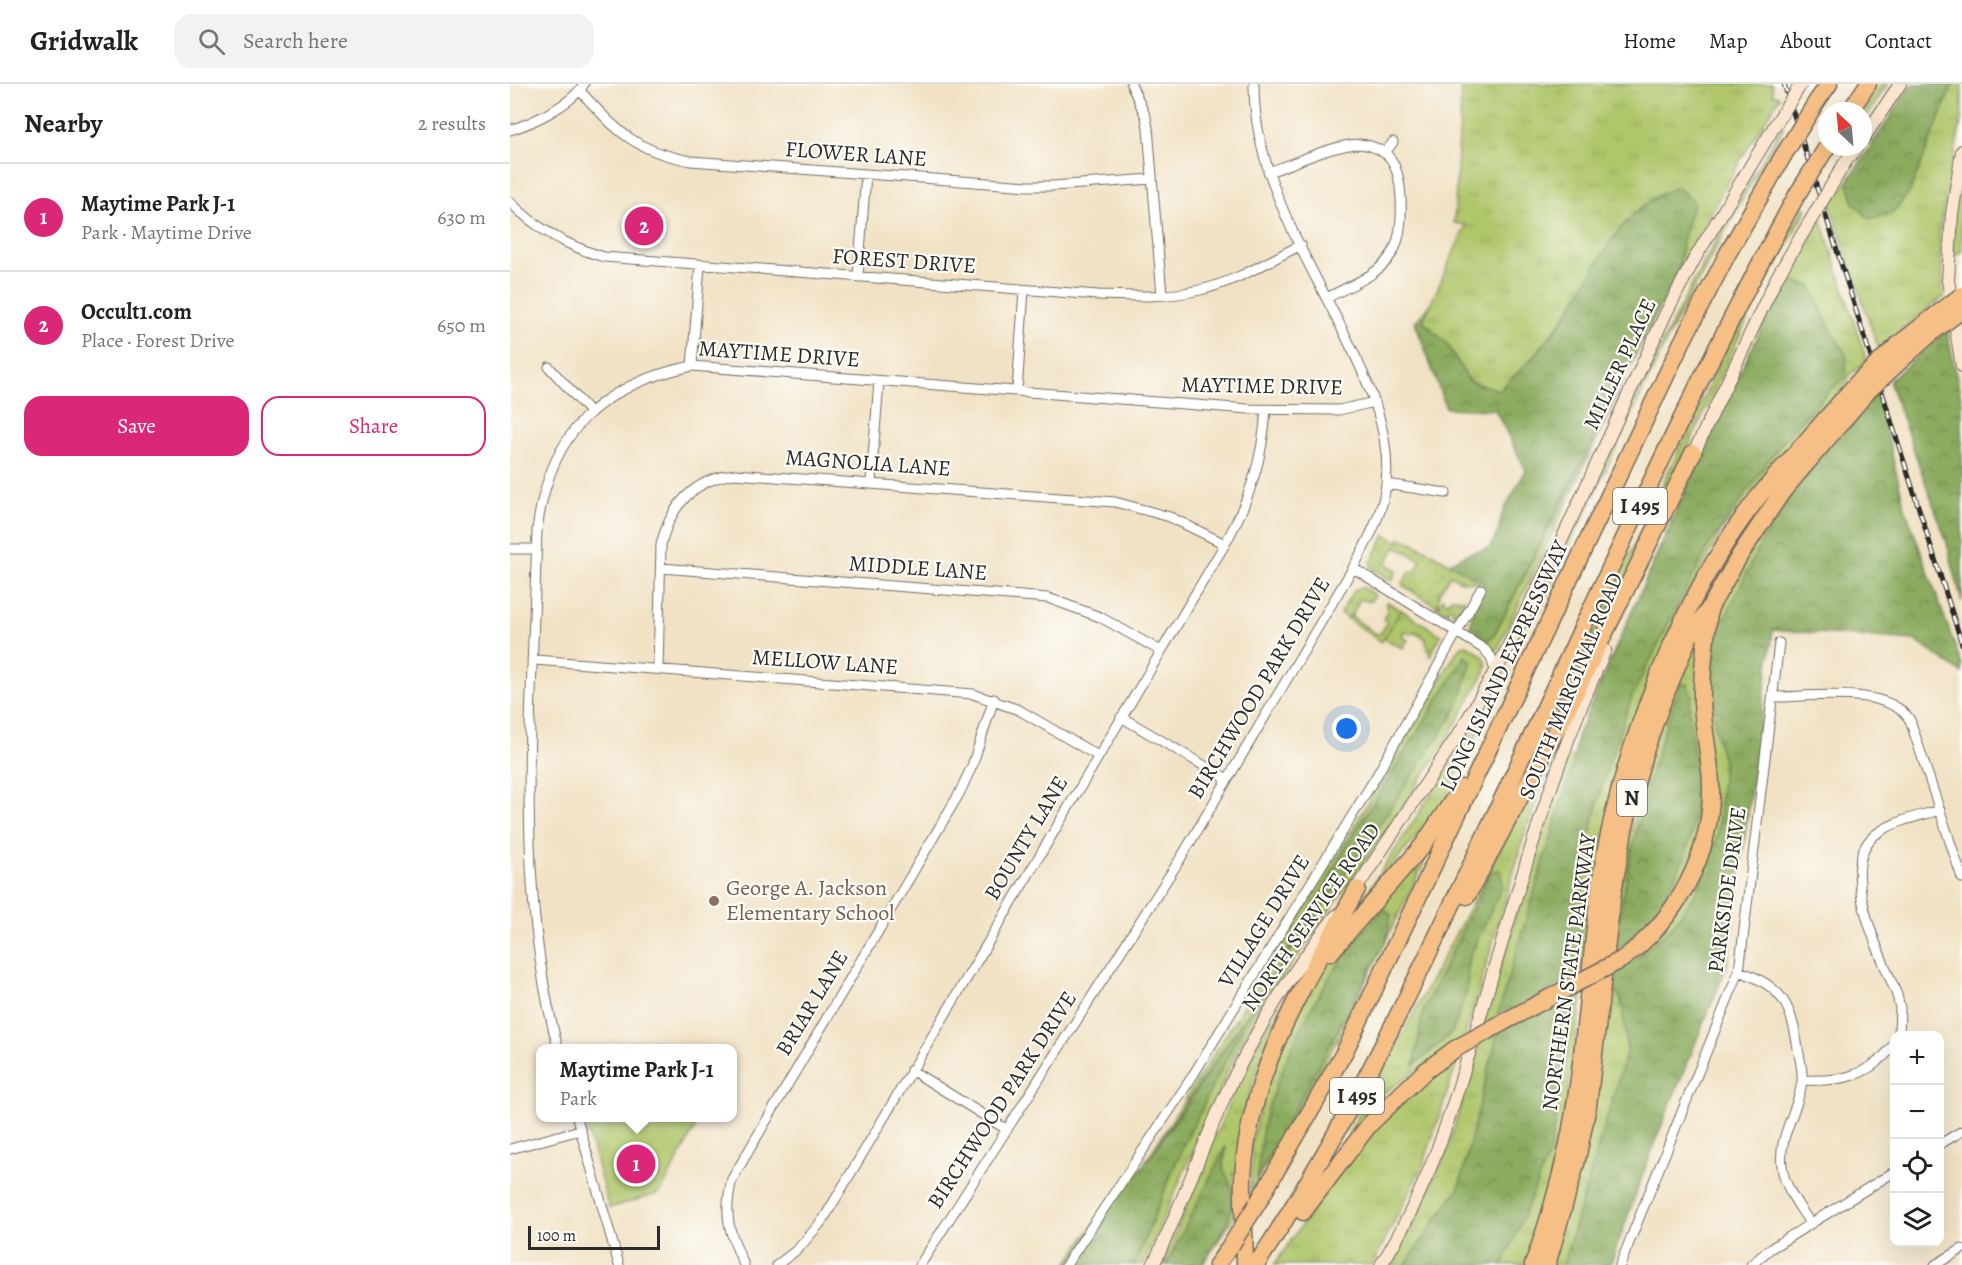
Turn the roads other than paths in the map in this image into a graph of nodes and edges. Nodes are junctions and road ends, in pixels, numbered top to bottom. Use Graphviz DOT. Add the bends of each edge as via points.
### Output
graph roads {
  1 [pos="1131,84"];
  2 [pos="1254,84"];
  3 [pos="1801,84"];
  4 [pos="1829,84"];
  5 [pos="1868,84"];
  6 [pos="1900,84"];
  7 [pos="582,88"];
  8 [pos="1856,102"];
  9 [pos="1872,126"];
  10 [pos="510,130"];
  11 [pos="1393,142"];
  12 [pos="1962,151"];
  13 [pos="1385,153"];
  14 [pos="1821,156"];
  15 [pos="1850,156"];
  16 [pos="1268,172"];
  17 [pos="866,174"];
  18 [pos="1152,179"];
  19 [pos="510,202"];
  20 [pos="1301,245"];
  21 [pos="700,266"];
  22 [pos="858,277"];
  23 [pos="1024,290"];
  24 [pos="1162,295"];
  25 [pos="1962,295"];
  26 [pos="1327,298"];
  27 [pos="1957,311"];
  28 [pos="1932,325"];
  29 [pos="693,366"];
  30 [pos="1962,366"];
  31 [pos="549,367"];
  32 [pos="879,381"];
  33 [pos="1862,387"];
  34 [pos="1017,391"];
  35 [pos="1375,402"];
  36 [pos="1266,410"];
  37 [pos="590,412"];
  38 [pos="1694,453"];
  39 [pos="871,482"];
  40 [pos="1386,484"];
  41 [pos="1446,493"];
  42 [pos="1224,544"];
  43 [pos="510,549"];
  44 [pos="537,549"];
  45 [pos="661,568"];
  46 [pos="1353,568"];
  47 [pos="1481,589"];
  48 [pos="1709,609"];
  49 [pos="1458,632"];
  50 [pos="1779,643"];
  51 [pos="1161,651"];
  52 [pos="535,660"];
  53 [pos="658,669"];
  54 [pos="1495,671"];
  55 [pos="1515,693"];
  56 [pos="1773,697"];
  57 [pos="993,699"];
  58 [pos="1121,717"];
  59 [pos="1098,756"];
  60 [pos="1227,779"];
  61 [pos="1940,810"];
  62 [pos="1962,878"];
  63 [pos="1357,889"];
  64 [pos="1422,968"];
  65 [pos="1739,971"];
  66 [pos="1309,978"];
  67 [pos="1899,1031"];
  68 [pos="557,1044"];
  69 [pos="1890,1048"];
  70 [pos="910,1070"];
  71 [pos="1803,1080"];
  72 [pos="578,1122"];
  73 [pos="1006,1129"];
  74 [pos="580,1130"];
  75 [pos="1962,1131"];
  76 [pos="1944,1142"];
  77 [pos="510,1149"];
  78 [pos="1890,1174"];
  79 [pos="1810,1223"];
  80 [pos="1288,1225"];
  81 [pos="1962,1249"];
  82 [pos="619,1265"];
  83 [pos="744,1265"];
  84 [pos="777,1265"];
  85 [pos="920,1265"];
  86 [pos="1066,1265"];
  87 [pos="1153,1265"];
  88 [pos="1217,1265"];
  89 [pos="1253,1265"];
  90 [pos="1381,1265"];
  91 [pos="1533,1265"];
  92 [pos="1547,1265"];
  93 [pos="1620,1265"];
  94 [pos="1751,1265"];
  95 [pos="1935,1265"];
  1 -- 18 [label="street" via="1146,117"];
  2 -- 16 [label="street, BIRCHWOOD PARK DRIVE" via="1259,140"];
  3 -- 54 [label="main road, MILLER PLACE, bridge" via="1666,313 1558,548"];
  4 -- 55 [label="highway, LONG ISLAND EXPRESSWAY / I 495, bridge" via="1728,253 1682,342"];
  5 -- 8 [label="highway"];
  6 -- 9 [label="main road"];
  7 -- 10 [label="street" via="547,115"];
  7 -- 17 [label="street, FLOWER LANE" via="611,125 630,141 669,157"];
  11 -- 13 [label="street"];
  12 -- 27 [label="main road" via="1952,214 1948,280"];
  13 -- 16 [label="street" via="1362,144 1345,146"];
  13 -- 26 [label="street" via="1398,178 1400,221 1395,249 1380,269"];
  14 -- 64 [label="highway, I 495, bridge" via="1712,357"];
  15 -- 38 [label="main road, SOUTH MARGINAL ROAD, bridge" via="1777,277"];
  16 -- 20 [label="street, BIRCHWOOD PARK DRIVE"];
  17 -- 18 [label="street, FLOWER LANE" via="1053,186"];
  17 -- 22 [label="street"];
  18 -- 24 [label="street"];
  19 -- 21 [label="street, FOREST DRIVE" via="552,237 579,250 604,257"];
  20 -- 24 [label="street, FOREST DRIVE" via="1217,285"];
  20 -- 26 [label="street, BIRCHWOOD PARK DRIVE"];
  21 -- 22 [label="street, FOREST DRIVE"];
  21 -- 29 [label="street"];
  22 -- 23 [label="street, FOREST DRIVE"];
  23 -- 24 [label="street, FOREST DRIVE"];
  23 -- 34 [label="street"];
  25 -- 28 [label="highway, NORTHERN STATE PARKWAY / N, bridge"];
  26 -- 35 [label="street, BIRCHWOOD PARK DRIVE"];
  27 -- 28 [label="highway, NORTHERN STATE PARKWAY / N, bridge"];
  27 -- 30 [label="main road"];
  28 -- 33 [label="highway, NORTHERN STATE PARKWAY / N, bridge"];
  29 -- 32 [label="street, MAYTIME DRIVE"];
  29 -- 37 [label="street, MAYTIME DRIVE" via="633,383"];
  31 -- 37 [label="street"];
  32 -- 34 [label="street, MAYTIME DRIVE"];
  32 -- 39 [label="street"];
  33 -- 48 [label="highway, NORTHERN STATE PARKWAY / N" via="1782,492"];
  33 -- 91 [label="highway, NORTHERN STATE PARKWAY / N" via="1755,501 1697,596 1655,686 1626,766 1609,833 1596,914 1577,1094 1558,1185"];
  34 -- 36 [label="street, MAYTIME DRIVE"];
  35 -- 36 [label="street, MAYTIME DRIVE" via="1339,410"];
  35 -- 40 [label="street, BIRCHWOOD PARK DRIVE" via="1385,444"];
  36 -- 42 [label="street, BOUNTY LANE" via="1256,477"];
  37 -- 44 [label="street, MAYTIME DRIVE" via="567,441 547,480"];
  38 -- 64 [label="highway" via="1564,716 1442,944"];
  38 -- 90 [label="main road, SOUTH MARGINAL ROAD" via="1557,766 1438,1149"];
  39 -- 42 [label="street, MAGNOLIA LANE" via="1115,502 1170,517"];
  39 -- 45 [label="street, MAGNOLIA LANE" via="735,474 708,480 687,494 671,515 661,545"];
  40 -- 41 [label="street"];
  40 -- 46 [label="street, BIRCHWOOD PARK DRIVE" via="1371,534"];
  42 -- 51 [label="street, BOUNTY LANE"];
  43 -- 44 [label="street"];
  44 -- 52 [label="street, MAYTIME DRIVE"];
  45 -- 51 [label="street, MIDDLE LANE" via="1048,598 1100,617"];
  45 -- 53 [label="street, MAGNOLIA LANE"];
  46 -- 49 [label="street"];
  46 -- 60 [label="street, BIRCHWOOD PARK DRIVE"];
  47 -- 49 [label="street, VILLAGE DRIVE"];
  48 -- 80 [label="highway, bridge" via="1702,702 1711,784 1707,831 1683,893 1658,927 1621,960 1455,1049 1424,1072 1369,1125"];
  48 -- 92 [label="highway, NORTHERN STATE PARKWAY / N" via="1689,637 1664,697 1624,830 1612,891 1588,1106 1563,1217"];
  49 -- 54 [label="street" via="1491,657"];
  49 -- 86 [label="street, VILLAGE DRIVE" via="1377,775 1201,1061"];
  50 -- 56 [label="street, PARKSIDE DRIVE"];
  51 -- 58 [label="street, BOUNTY LANE"];
  52 -- 53 [label="street, MELLOW LANE"];
  52 -- 68 [label="street, MAYTIME DRIVE" via="531,870 541,966"];
  53 -- 57 [label="street, MELLOW LANE" via="953,691"];
  54 -- 63 [label="main road, NORTH SERVICE ROAD" via="1462,729"];
  55 -- 66 [label="highway" via="1423,845"];
  55 -- 88 [label="highway, LONG ISLAND EXPRESSWAY / I 495, bridge" via="1346,1051"];
  56 -- 61 [label="street" via="1869,698 1898,706 1910,720"];
  56 -- 65 [label="street, PARKSIDE DRIVE"];
  57 -- 59 [label="street, MELLOW LANE"];
  57 -- 83 [label="street, BRIAR LANE" via="959,794 732,1179 727,1223"];
  58 -- 59 [label="street, BOUNTY LANE"];
  58 -- 60 [label="street"];
  59 -- 70 [label="street, BOUNTY LANE"];
  60 -- 73 [label="street, BIRCHWOOD PARK DRIVE" via="1182,856"];
  61 -- 62 [label="street"];
  61 -- 67 [label="street" via="1878,832 1863,850 1858,866 1861,895 1897,995"];
  63 -- 66 [label="highway"];
  63 -- 87 [label="main road, NORTH SERVICE ROAD" via="1288,981 1256,1034 1225,1096"];
  64 -- 80 [label="highway, I 495"];
  65 -- 71 [label="street" via="1765,981 1786,1002 1795,1023"];
  65 -- 93 [label="street, PARKSIDE DRIVE"];
  66 -- 89 [label="highway" via="1283,1024 1252,1114 1243,1180"];
  69 -- 71 [label="street" via="1872,1068 1850,1078"];
  70 -- 73 [label="street"];
  70 -- 84 [label="street, BOUNTY LANE" via="823,1220 798,1249"];
  71 -- 79 [label="street" via="1785,1133 1782,1167 1793,1197"];
  72 -- 74 [label="street"];
  73 -- 85 [label="street, BIRCHWOOD PARK DRIVE"];
  74 -- 77 [label="street"];
  74 -- 82 [label="street"];
  75 -- 76 [label="street"];
  78 -- 79 [label="street"];
  79 -- 94 [label="street"];
  80 -- 89 [label="highway"];
  81 -- 95 [label="street"];
}
